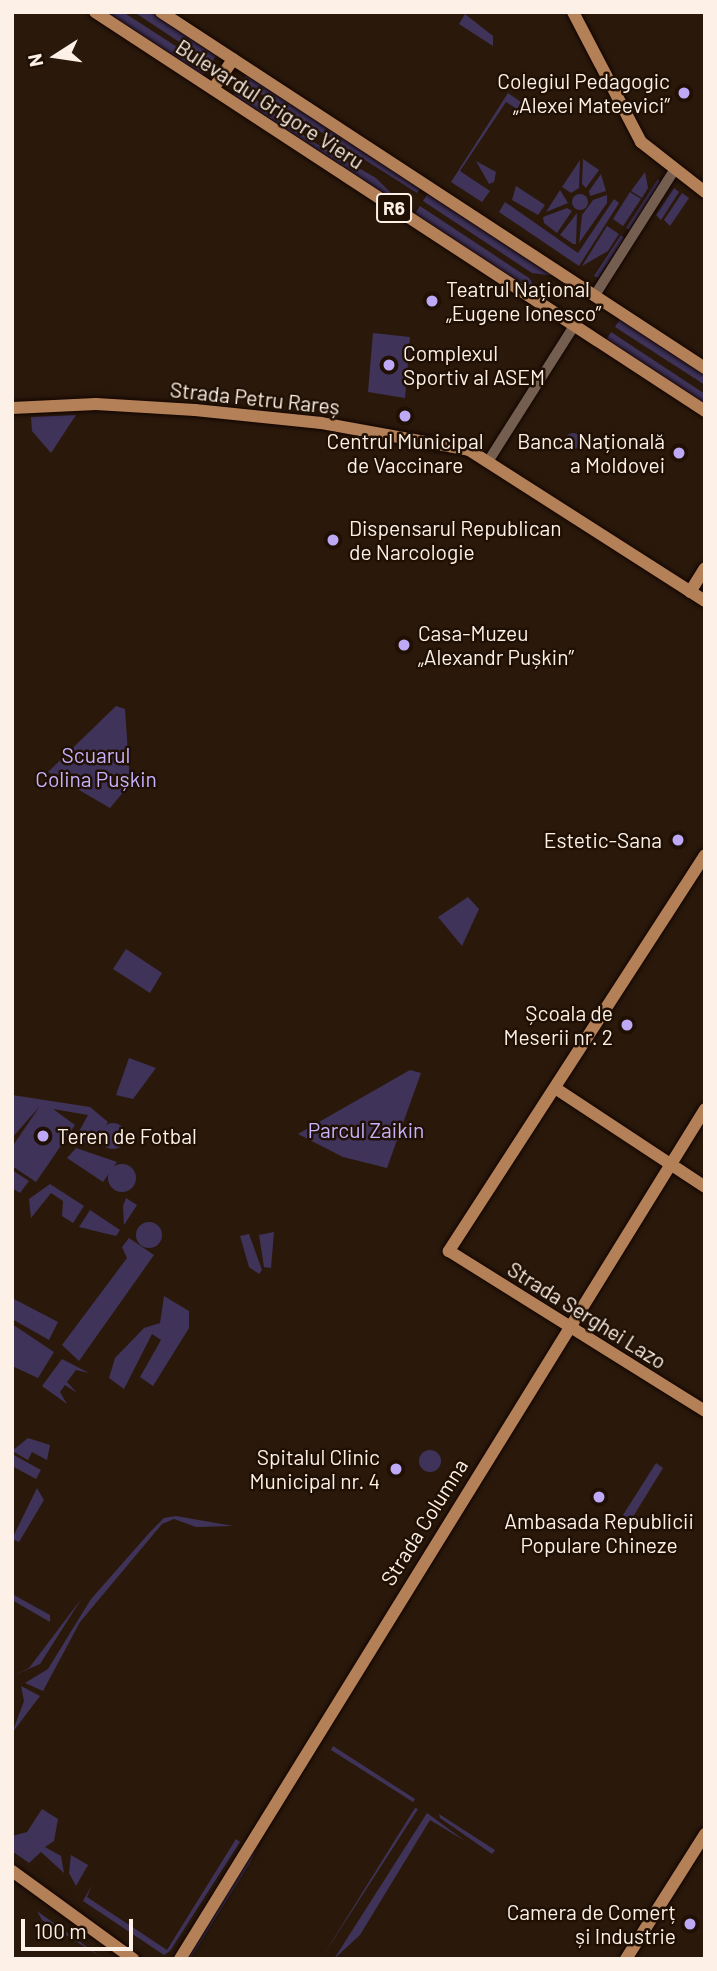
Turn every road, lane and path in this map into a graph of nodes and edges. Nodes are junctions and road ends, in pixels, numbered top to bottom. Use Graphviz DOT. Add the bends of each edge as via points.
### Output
graph roads {
  1 [pos="95,12"];
  2 [pos="161,12"];
  3 [pos="573,12"];
  4 [pos="233,59"];
  5 [pos="213,89"];
  6 [pos="673,172"];
  7 [pos="705,192"];
  8 [pos="594,295"];
  9 [pos="575,326"];
  10 [pos="705,368"];
  11 [pos="12,408"];
  12 [pos="705,411"];
  13 [pos="489,460"];
  14 [pos="705,568"];
  15 [pos="690,592"];
  16 [pos="705,601"];
  17 [pos="705,855"];
  18 [pos="555,1088"];
  19 [pos="705,1109"];
  20 [pos="670,1164"];
  21 [pos="705,1187"];
  22 [pos="566,1325"];
  23 [pos="705,1411"];
  24 [pos="705,1834"];
  25 [pos="12,1871"];
  26 [pos="133,1959"];
  27 [pos="180,1959"];
  28 [pos="626,1959"];
  1 -- 5 [label="main road, Bulevardul Grigore Vieru / R6"];
  2 -- 4 [label="main road, Bulevardul Grigore Vieru / R6"];
  3 -- 6 [label="main road" via="638,138"];
  4 -- 5 [label="main road"];
  4 -- 8 [label="main road, Bulevardul Grigore Vieru / R6"];
  5 -- 9 [label="main road, Bulevardul Grigore Vieru / R6"];
  6 -- 7 [label="main road"];
  6 -- 8 [label="street"];
  8 -- 10 [label="main road, Bulevardul Grigore Vieru / R6"];
  9 -- 12 [label="main road, Bulevardul Grigore Vieru / R6"];
  9 -- 13 [label="street"];
  11 -- 13 [label="main road, Strada Petru Rareș" via="117,404 321,423 457,447"];
  13 -- 15 [label="main road, Strada Petru Rareș"];
  14 -- 15 [label="main road"];
  15 -- 16 [label="main road, Strada Petru Rareș"];
  17 -- 18 [label="main road"];
  18 -- 20 [label="main road"];
  18 -- 22 [label="main road, Strada Serghei Lazo" via="449,1251"];
  19 -- 20 [label="main road, Strada Columna"];
  20 -- 21 [label="main road"];
  20 -- 22 [label="main road, Strada Columna"];
  22 -- 23 [label="main road, Strada Serghei Lazo"];
  22 -- 27 [label="main road, Strada Columna"];
  24 -- 28 [label="main road"];
  25 -- 26 [label="main road"];
}
